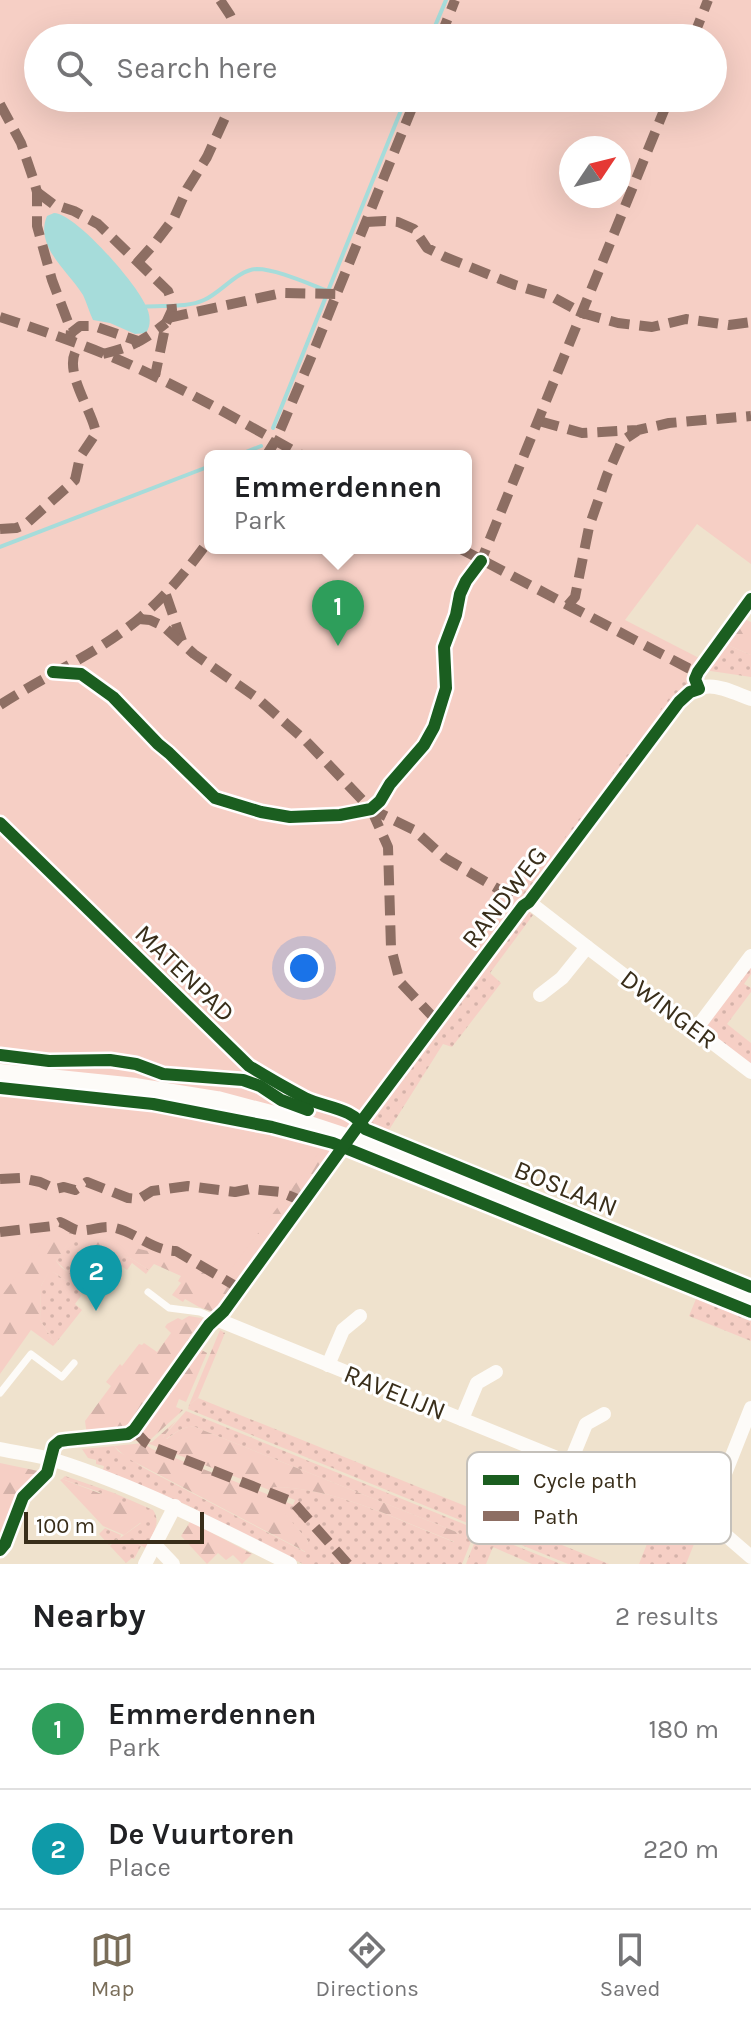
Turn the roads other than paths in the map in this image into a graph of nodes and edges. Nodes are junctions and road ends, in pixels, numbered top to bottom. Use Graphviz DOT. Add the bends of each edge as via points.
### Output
graph roads {
  1 [pos="751,599"];
  2 [pos="699,689"];
  3 [pos="751,699"];
  4 [pos="529,902"];
  5 [pos="587,947"];
  6 [pos="751,956"];
  7 [pos="540,995"];
  8 [pos="696,1029"];
  9 [pos="751,1072"];
  10 [pos="0,1074"];
  11 [pos="350,1138"];
  12 [pos="148,1292"];
  13 [pos="751,1298"];
  14 [pos="360,1316"];
  15 [pos="216,1319"];
  16 [pos="74,1363"];
  17 [pos="328,1365"];
  18 [pos="496,1372"];
  19 [pos="0,1393"];
  20 [pos="751,1408"];
  21 [pos="604,1414"];
  22 [pos="462,1419"];
  23 [pos="0,1449"];
  24 [pos="543,1452"];
  25 [pos="575,1452"];
  26 [pos="731,1458"];
  27 [pos="175,1506"];
  28 [pos="731,1540"];
  29 [pos="155,1545"];
  30 [pos="751,1557"];
  31 [pos="145,1564"];
  32 [pos="173,1564"];
  33 [pos="290,1564"];
  1 -- 2 [label="lane" via="698,672"];
  2 -- 3 [label="street" via="713,685"];
  2 -- 4 [label="street, RANDWEG" via="679,702"];
  4 -- 5 [label="street, DWINGER"];
  4 -- 11 [label="street, RANDWEG"];
  5 -- 7 [label="street"];
  5 -- 8 [label="street, DWINGER"];
  6 -- 8 [label="street"];
  8 -- 9 [label="street, DWINGER"];
  10 -- 11 [label="main road, BOSLAAN" via="217,1101"];
  11 -- 13 [label="main road, BOSLAAN"];
  12 -- 15 [label="lane, RAVELIJN" via="169,1308"];
  14 -- 17 [label="street, RAVELIJN" via="343,1330"];
  15 -- 17 [label="street, RAVELIJN"];
  16 -- 19 [label="lane" via="62,1377 31,1354"];
  17 -- 22 [label="street, RAVELIJN"];
  18 -- 22 [label="street, RAVELIJN" via="477,1383"];
  20 -- 26 [label="street"];
  21 -- 25 [label="street" via="586,1424"];
  22 -- 24 [label="street, RAVELIJN"];
  23 -- 27 [label="street" via="54,1461"];
  27 -- 29 [label="street"];
  27 -- 33 [label="street"];
  28 -- 30 [label="street, RAVELIJN"];
  29 -- 31 [label="street"];
  29 -- 32 [label="street"];
}
